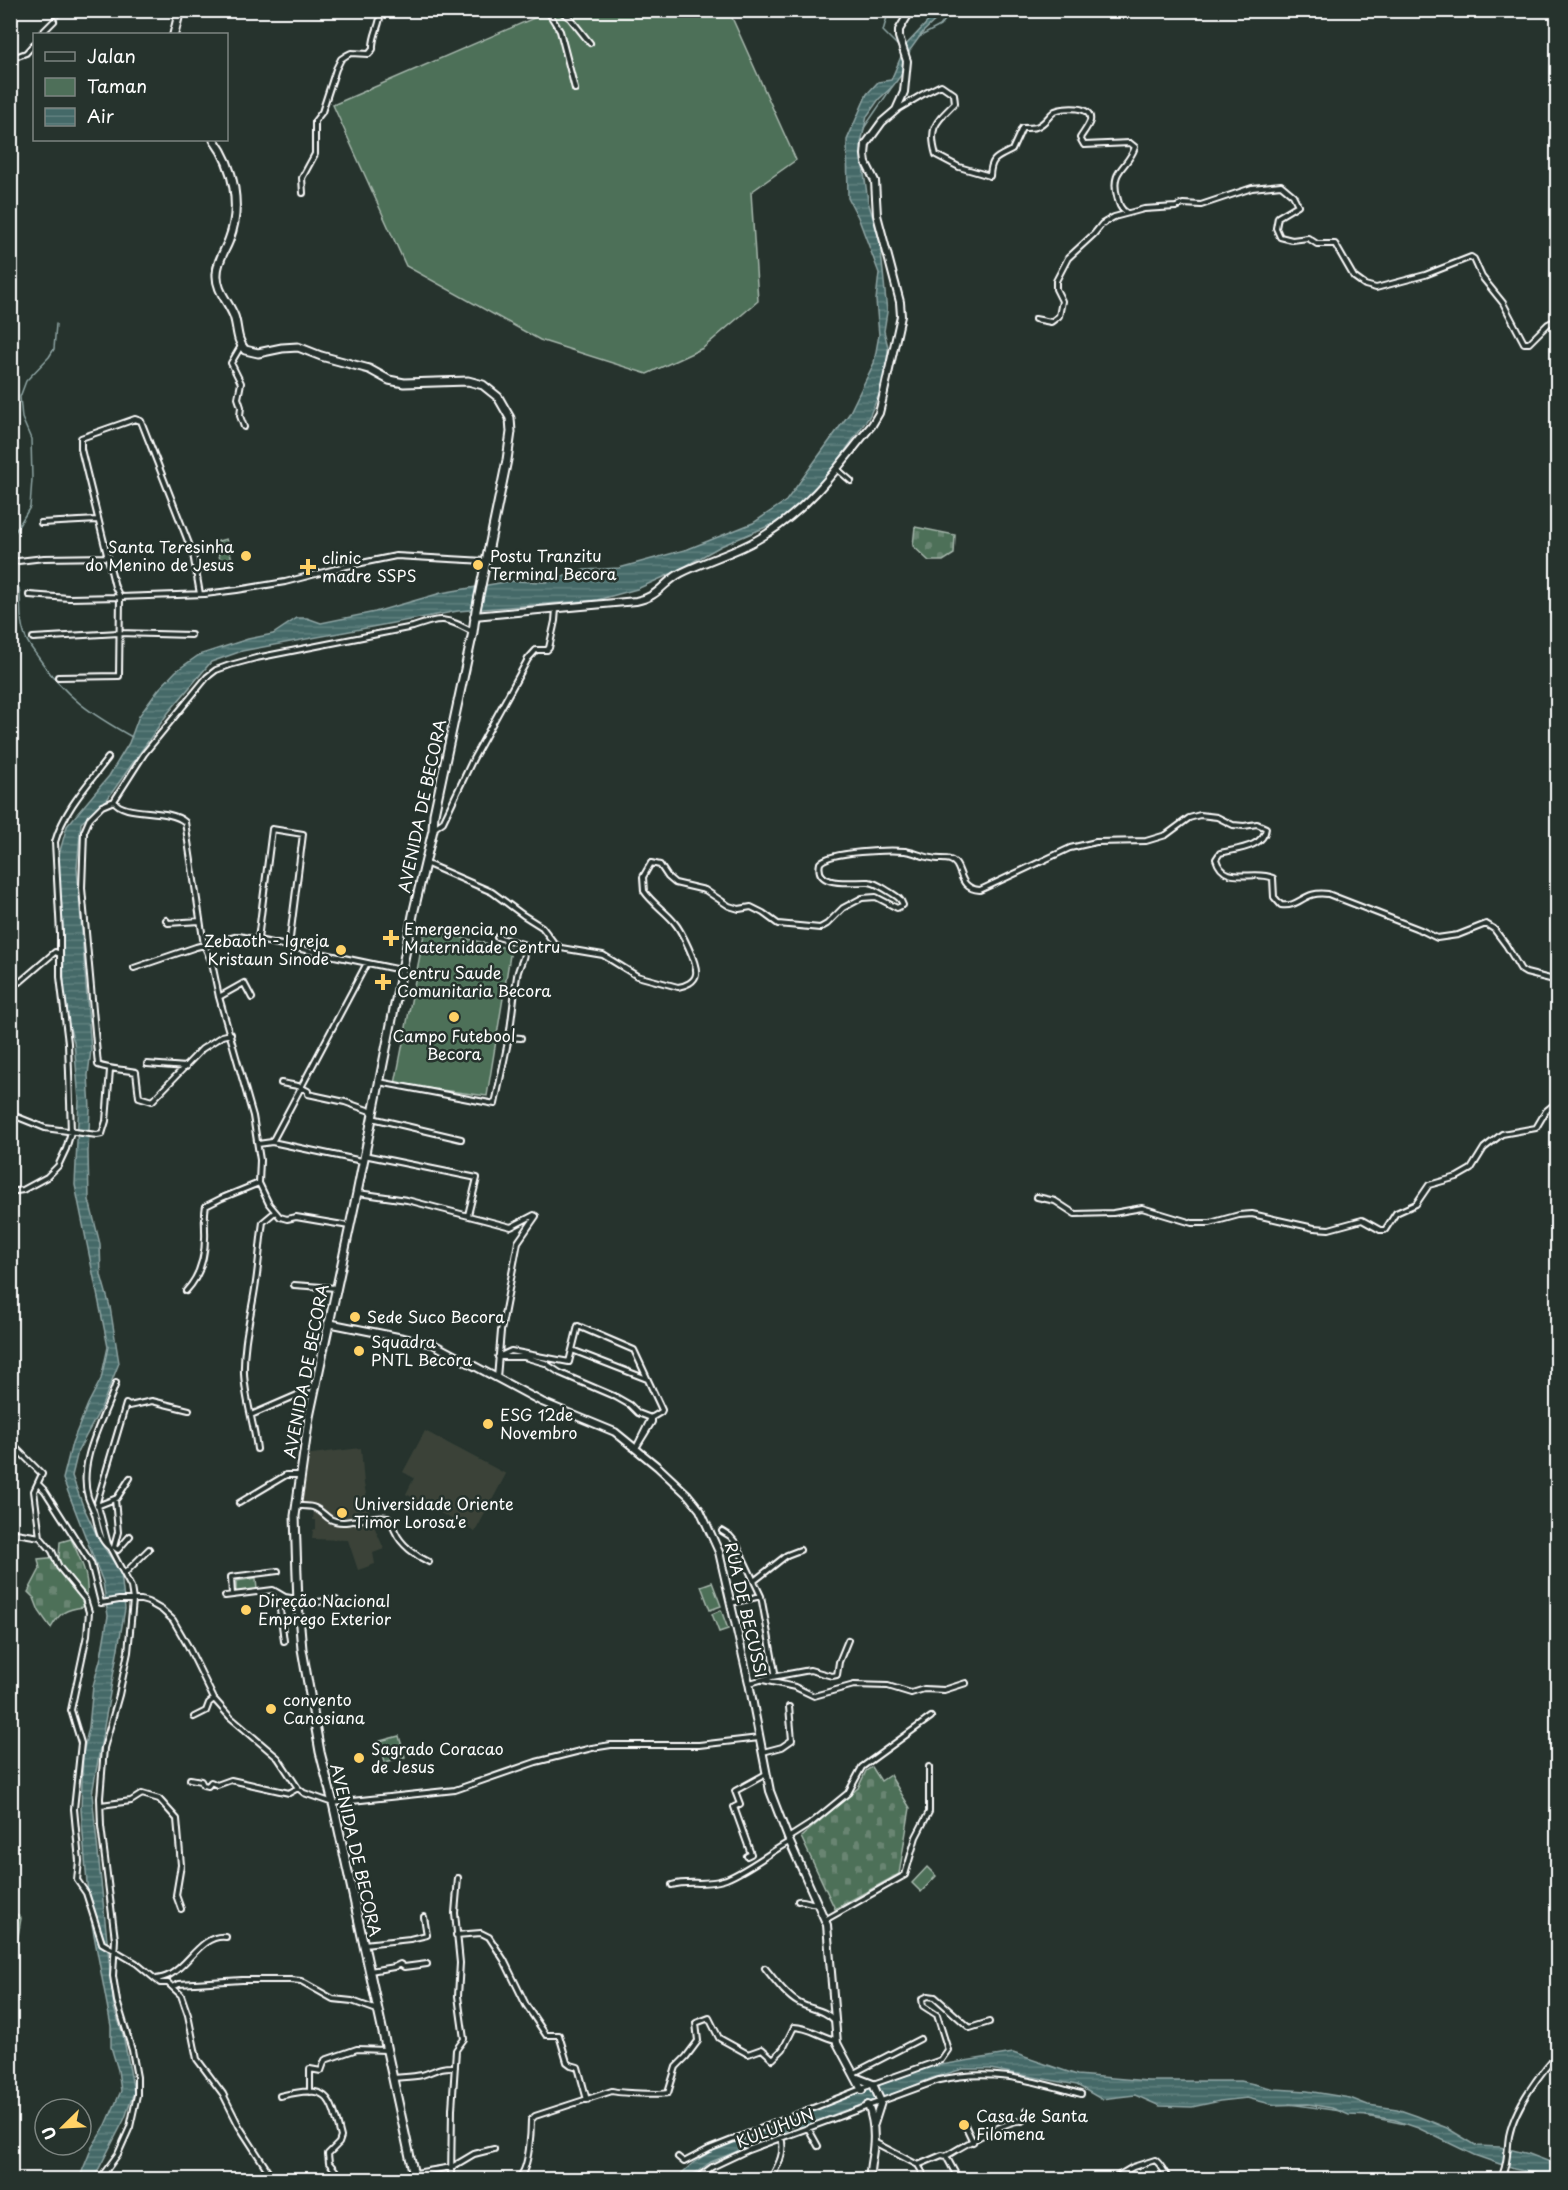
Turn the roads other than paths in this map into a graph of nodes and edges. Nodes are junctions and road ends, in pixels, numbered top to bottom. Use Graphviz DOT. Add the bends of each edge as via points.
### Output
graph roads {
  1 [pos="180,10"];
  2 [pos="381,10"];
  3 [pos="547,10"];
  4 [pos="559,10"];
  5 [pos="911,10"];
  6 [pos="54,21"];
  7 [pos="42,33"];
  8 [pos="174,33"];
  9 [pos="590,43"];
  10 [pos="33,45"];
  11 [pos="10,59"];
  12 [pos="575,89"];
  13 [pos="894,111"];
  14 [pos="215,141"];
  15 [pos="303,193"];
  16 [pos="1127,213"];
  17 [pos="1035,319"];
  18 [pos="1557,319"];
  19 [pos="241,346"];
  20 [pos="244,427"];
  21 [pos="837,469"];
  22 [pos="851,481"];
  23 [pos="98,520"];
  24 [pos="41,523"];
  25 [pos="108,557"];
  26 [pos="486,561"];
  27 [pos="10,562"];
  28 [pos="200,594"];
  29 [pos="29,595"];
  30 [pos="120,597"];
  31 [pos="556,609"];
  32 [pos="475,613"];
  33 [pos="473,632"];
  34 [pos="119,633"];
  35 [pos="191,635"];
  36 [pos="33,638"];
  37 [pos="58,677"];
  38 [pos="108,758"];
  39 [pos="114,801"];
  40 [pos="433,830"];
  41 [pos="424,862"];
  42 [pos="166,920"];
  43 [pos="200,921"];
  44 [pos="497,937"];
  45 [pos="258,939"];
  46 [pos="204,945"];
  47 [pos="289,946"];
  48 [pos="60,954"];
  49 [pos="367,963"];
  50 [pos="134,968"];
  51 [pos="402,970"];
  52 [pos="1557,981"];
  53 [pos="10,982"];
  54 [pos="219,997"];
  55 [pos="252,998"];
  56 [pos="231,1034"];
  57 [pos="509,1037"];
  58 [pos="521,1038"];
  59 [pos="147,1064"];
  60 [pos="187,1067"];
  61 [pos="110,1070"];
  62 [pos="379,1082"];
  63 [pos="281,1083"];
  64 [pos="302,1087"];
  65 [pos="1557,1101"];
  66 [pos="10,1114"];
  67 [pos="372,1115"];
  68 [pos="73,1132"];
  69 [pos="461,1139"];
  70 [pos="272,1142"];
  71 [pos="258,1144"];
  72 [pos="363,1157"];
  73 [pos="259,1183"];
  74 [pos="10,1192"];
  75 [pos="357,1193"];
  76 [pos="1037,1197"];
  77 [pos="275,1212"];
  78 [pos="468,1215"];
  79 [pos="349,1226"];
  80 [pos="294,1285"];
  81 [pos="336,1288"];
  82 [pos="186,1291"];
  83 [pos="328,1323"];
  84 [pos="572,1350"];
  85 [pos="498,1357"];
  86 [pos="497,1378"];
  87 [pos="648,1379"];
  88 [pos="116,1383"];
  89 [pos="314,1394"];
  90 [pos="189,1410"];
  91 [pos="251,1415"];
  92 [pos="651,1418"];
  93 [pos="10,1442"];
  94 [pos="257,1449"];
  95 [pos="301,1474"];
  96 [pos="130,1478"];
  97 [pos="38,1484"];
  98 [pos="116,1499"];
  99 [pos="239,1503"];
  100 [pos="296,1506"];
  101 [pos="95,1507"];
  102 [pos="722,1531"];
  103 [pos="10,1532"];
  104 [pos="129,1536"];
  105 [pos="40,1537"];
  106 [pos="149,1549"];
  107 [pos="800,1550"];
  108 [pos="429,1562"];
  109 [pos="278,1571"];
  110 [pos="123,1574"];
  111 [pos="754,1581"];
  112 [pos="278,1593"];
  113 [pos="232,1595"];
  114 [pos="225,1596"];
  115 [pos="761,1596"];
  116 [pos="132,1600"];
  117 [pos="336,1600"];
  118 [pos="298,1602"];
  119 [pos="730,1603"];
  120 [pos="848,1640"];
  121 [pos="284,1641"];
  122 [pos="771,1677"];
  123 [pos="763,1680"];
  124 [pos="749,1683"];
  125 [pos="966,1683"];
  126 [pos="214,1699"];
  127 [pos="789,1707"];
  128 [pos="194,1717"];
  129 [pos="931,1717"];
  130 [pos="760,1738"];
  131 [pos="763,1752"];
  132 [pos="929,1767"];
  133 [pos="766,1773"];
  134 [pos="190,1779"];
  135 [pos="297,1788"];
  136 [pos="333,1803"];
  137 [pos="101,1804"];
  138 [pos="789,1840"];
  139 [pos="747,1856"];
  140 [pos="458,1878"];
  141 [pos="672,1885"];
  142 [pos="798,1901"];
  143 [pos="817,1903"];
  144 [pos="182,1909"];
  145 [pos="424,1917"];
  146 [pos="825,1921"];
  147 [pos="456,1935"];
  148 [pos="226,1937"];
  149 [pos="363,1944"];
  150 [pos="113,1949"];
  151 [pos="427,1964"];
  152 [pos="765,1968"];
  153 [pos="369,1971"];
  154 [pos="157,1979"];
  155 [pos="173,1987"];
  156 [pos="377,2010"];
  157 [pos="835,2020"];
  158 [pos="989,2022"];
  159 [pos="920,2039"];
  160 [pos="836,2040"];
  161 [pos="386,2050"];
  162 [pos="1557,2054"];
  163 [pos="455,2067"];
  164 [pos="854,2075"];
  165 [pos="392,2079"];
  166 [pos="874,2085"];
  167 [pos="861,2089"];
  168 [pos="310,2092"];
  169 [pos="1081,2094"];
  170 [pos="280,2096"];
  171 [pos="587,2100"];
  172 [pos="881,2102"];
  173 [pos="868,2106"];
  174 [pos="1026,2111"];
  175 [pos="965,2125"];
  176 [pos="873,2127"];
  177 [pos="808,2128"];
  178 [pos="781,2138"];
  179 [pos="874,2142"];
  180 [pos="973,2142"];
  181 [pos="818,2146"];
  182 [pos="494,2149"];
  183 [pos="946,2156"];
  184 [pos="678,2157"];
  185 [pos="918,2165"];
  186 [pos="452,2167"];
  187 [pos="105,2173"];
  188 [pos="414,2176"];
  189 [pos="99,2180"];
  190 [pos="115,2180"];
  191 [pos="274,2180"];
  192 [pos="360,2180"];
  193 [pos="373,2180"];
  194 [pos="451,2180"];
  195 [pos="506,2180"];
  196 [pos="694,2180"];
  197 [pos="770,2180"];
  198 [pos="870,2180"];
  199 [pos="927,2180"];
  200 [pos="959,2180"];
  201 [pos="1111,2180"];
  202 [pos="1169,2180"];
  203 [pos="1514,2180"];
  1 -- 8 [label="main road"];
  2 -- 15 [label="street" via="373,50 369,54 347,55 336,69 322,112 315,121 315,154 302,178"];
  3 -- 12 [label="street" via="560,31"];
  4 -- 9 [label="street"];
  5 -- 13 [label="street" via="899,30 907,61 904,92"];
  6 -- 7 [label="street"];
  10 -- 11 [label="street" via="26,53"];
  13 -- 16 [label="street" via="941,85 954,93 955,103 933,127 936,155 990,176 991,164 1012,150 1022,128 1035,128 1058,110 1080,109 1090,117 1080,138 1084,145 1130,142 1135,147 1115,181 1120,208"];
  13 -- 21 [label="street" via="871,136 865,155 875,181 877,215 901,316 879,413"];
  14 -- 19 [label="main road" via="229,164 234,204 230,238 220,257 217,283 235,319"];
  16 -- 17 [label="street" via="1102,224 1068,258 1056,281 1062,301 1059,316 1051,322"];
  16 -- 18 [label="street" via="1201,205 1251,188 1281,185 1299,205 1278,217 1276,228 1280,237 1335,244 1354,277 1365,285 1376,288 1395,283 1471,257 1513,319 1524,343"];
  19 -- 20 [label="street" via="231,363 241,383 238,398"];
  19 -- 26 [label="main road, AVENIDA DE BECORA" via="258,353 298,347 369,369 389,380 468,381 494,393 509,413 511,432"];
  21 -- 22 [label="street"];
  21 -- 31 [label="street" via="804,506 767,535 681,573 651,598"];
  23 -- 24 [label="street"];
  23 -- 25 [label="street"];
  23 -- 28 [label="street" via="81,438 140,419 193,554"];
  25 -- 27 [label="street"];
  25 -- 30 [label="street"];
  26 -- 28 [label="street" via="396,556 285,582"];
  26 -- 32 [label="main road, AVENIDA DE BECORA"];
  28 -- 30 [label="street"];
  29 -- 30 [label="street"];
  30 -- 34 [label="street"];
  31 -- 32 [label="street"];
  31 -- 40 [label="street" via="549,648 536,650 528,659 443,822"];
  32 -- 33 [label="main road, AVENIDA DE BECORA"];
  33 -- 39 [label="street" via="448,619 436,619 216,670 144,754"];
  33 -- 40 [label="main road, AVENIDA DE BECORA"];
  34 -- 35 [label="street"];
  34 -- 36 [label="street"];
  34 -- 37 [label="street" via="119,676"];
  38 -- 48 [label="street" via="78,796 55,842"];
  39 -- 43 [label="street" via="124,809 157,812 185,822"];
  39 -- 61 [label="street" via="90,818 84,832 82,888 95,1057 98,1065"];
  40 -- 41 [label="main road, AVENIDA DE BECORA"];
  41 -- 51 [label="main road, AVENIDA DE BECORA"];
  41 -- 52 [label="street" via="492,892 542,927 561,948 603,955 637,976 678,987 685,986 697,974 676,924 644,891 643,877 651,863 660,865 675,883 705,890 729,906 751,908 778,924 820,928 862,898 876,897 897,908 903,905 896,895 871,882 824,878 819,872 820,863 831,856 906,851 950,860 957,865 962,880 980,890 1080,845 1146,841 1173,831 1189,818 1210,815 1233,825 1257,824 1266,828 1260,841 1220,853 1216,859 1219,868 1230,875 1272,877 1274,897 1281,905 1291,905 1311,894 1328,894 1437,938 1486,924 1494,929 1521,970"];
  42 -- 43 [label="street"];
  43 -- 46 [label="street"];
  44 -- 57 [label="street" via="523,944 524,948"];
  45 -- 46 [label="street" via="239,936"];
  45 -- 47 [label="street"];
  45 -- 47 [label="street" via="272,829 303,834"];
  46 -- 50 [label="street"];
  46 -- 54 [label="street"];
  47 -- 49 [label="street"];
  48 -- 53 [label="street" via="55,952 20,982"];
  48 -- 68 [label="street"];
  49 -- 51 [label="street"];
  49 -- 64 [label="street"];
  51 -- 62 [label="main road, AVENIDA DE BECORA"];
  54 -- 55 [label="street" via="244,983"];
  54 -- 56 [label="street"];
  56 -- 60 [label="street" via="202,1049"];
  56 -- 71 [label="street"];
  57 -- 58 [label="street"];
  57 -- 62 [label="street" via="495,1104"];
  59 -- 60 [label="street"];
  60 -- 61 [label="street" via="152,1101 139,1097 136,1072"];
  61 -- 68 [label="street" via="102,1134"];
  62 -- 67 [label="main road, AVENIDA DE BECORA"];
  63 -- 64 [label="street"];
  64 -- 67 [label="street" via="314,1096 345,1102"];
  64 -- 70 [label="street"];
  65 -- 76 [label="street" via="1536,1128 1502,1134 1485,1148 1468,1171 1429,1185 1416,1204 1396,1213 1385,1230 1362,1220 1329,1229 1252,1214 1201,1223 1175,1220 1142,1208 1077,1214 1055,1201"];
  66 -- 68 [label="street" via="45,1128"];
  67 -- 69 [label="street"];
  67 -- 72 [label="main road, AVENIDA DE BECORA"];
  68 -- 74 [label="street" via="58,1166 47,1177 23,1190"];
  70 -- 71 [label="street"];
  70 -- 72 [label="street"];
  71 -- 73 [label="street"];
  72 -- 75 [label="main road, AVENIDA DE BECORA"];
  72 -- 78 [label="street" via="477,1178"];
  73 -- 77 [label="street"];
  73 -- 82 [label="street" via="206,1206 201,1269"];
  75 -- 78 [label="street"];
  75 -- 79 [label="main road, AVENIDA DE BECORA"];
  77 -- 79 [label="street" via="287,1219"];
  77 -- 91 [label="street" via="262,1222 257,1280 244,1344 246,1395"];
  78 -- 85 [label="street" via="511,1227 534,1215 535,1218 518,1242"];
  79 -- 81 [label="main road, AVENIDA DE BECORA"];
  80 -- 81 [label="street"];
  81 -- 83 [label="main road, AVENIDA DE BECORA"];
  83 -- 86 [label="street, RUA DE BECUSSI" via="433,1344"];
  83 -- 89 [label="main road, AVENIDA DE BECORA"];
  84 -- 85 [label="street" via="569,1362 511,1351"];
  84 -- 87 [label="street"];
  84 -- 87 [label="street" via="578,1326 634,1350"];
  85 -- 86 [label="street"];
  85 -- 92 [label="street" via="524,1357 545,1363 616,1396"];
  86 -- 119 [label="street, RUA DE BECUSSI" via="542,1402 615,1432 688,1495 715,1540"];
  87 -- 92 [label="street" via="662,1410"];
  88 -- 101 [label="street" via="91,1442 86,1477 88,1496"];
  89 -- 91 [label="street" via="302,1393"];
  89 -- 95 [label="main road, AVENIDA DE BECORA"];
  90 -- 101 [label="street" via="152,1401 126,1404"];
  91 -- 94 [label="street"];
  92 -- 92 [label="street" via="652,1422 635,1447 651,1422"];
  93 -- 97 [label="street" via="42,1474"];
  95 -- 99 [label="street" via="286,1475"];
  95 -- 100 [label="main road, AVENIDA DE BECORA"];
  96 -- 98 [label="street"];
  97 -- 105 [label="street" via="34,1491"];
  97 -- 116 [label="street" via="91,1563 101,1603"];
  98 -- 101 [label="street"];
  98 -- 104 [label="street" via="118,1532 114,1547 118,1550"];
  100 -- 108 [label="street" via="314,1508 329,1520 344,1522 388,1517 404,1544"];
  100 -- 118 [label="main road, AVENIDA DE BECORA"];
  101 -- 110 [label="street" via="101,1539"];
  102 -- 111 [label="street" via="736,1543"];
  103 -- 105 [label="street"];
  105 -- 150 [label="street" via="85,1599 89,1612 71,1710 81,1743 74,1809 77,1880 86,1893 102,1943"];
  106 -- 110 [label="street"];
  107 -- 111 [label="street" via="786,1555"];
  109 -- 113 [label="street" via="231,1577"];
  110 -- 116 [label="street" via="131,1587"];
  111 -- 115 [label="street"];
  112 -- 113 [label="street" via="273,1590"];
  112 -- 118 [label="street"];
  112 -- 121 [label="street"];
  113 -- 114 [label="street"];
  115 -- 119 [label="street"];
  115 -- 122 [label="street" via="776,1670"];
  116 -- 126 [label="street" via="148,1602 173,1620"];
  116 -- 137 [label="street" via="128,1652 104,1748"];
  117 -- 118 [label="street"];
  118 -- 136 [label="main road, AVENIDA DE BECORA" via="310,1701"];
  119 -- 124 [label="street, RUA DE BECUSSI"];
  120 -- 122 [label="street" via="837,1675 810,1670"];
  122 -- 123 [label="street"];
  123 -- 124 [label="street"];
  123 -- 125 [label="street" via="814,1696 854,1685 888,1686 911,1693"];
  124 -- 130 [label="street, RUA DE BECUSSI"];
  126 -- 128 [label="street" via="206,1711"];
  126 -- 135 [label="street" via="278,1758"];
  127 -- 131 [label="street" via="792,1740"];
  129 -- 138 [label="street" via="862,1767 848,1793"];
  130 -- 131 [label="street, RUA DE BECUSSI"];
  130 -- 136 [label="street" via="699,1745 611,1745 536,1762 455,1790"];
  131 -- 133 [label="street, RUA DE BECUSSI"];
  132 -- 146 [label="street" via="929,1812 916,1837 905,1875"];
  133 -- 138 [label="street, RUA DE BECUSSI"];
  133 -- 139 [label="street" via="735,1791 740,1804 734,1808 751,1854"];
  134 -- 135 [label="street" via="208,1786 211,1782 218,1785 231,1780 289,1793"];
  135 -- 136 [label="street"];
  136 -- 149 [label="main road, AVENIDA DE BECORA"];
  137 -- 144 [label="street" via="131,1801 142,1794 159,1799 175,1814 181,1865 176,1894"];
  137 -- 150 [label="street" via="114,1923"];
  138 -- 141 [label="street" via="726,1880"];
  138 -- 143 [label="street, RUA DE BECUSSI"];
  140 -- 147 [label="street"];
  142 -- 143 [label="street"];
  143 -- 146 [label="street, RUA DE BECUSSI"];
  145 -- 149 [label="street" via="427,1935"];
  146 -- 157 [label="street, RUA DE BECUSSI"];
  147 -- 163 [label="street" via="464,2039 456,2050"];
  147 -- 171 [label="street" via="481,1933 489,1937 546,2035 559,2035 567,2062 578,2067"];
  148 -- 154 [label="street" via="206,1941 171,1974"];
  149 -- 153 [label="main road, AVENIDA DE BECORA"];
  150 -- 154 [label="street"];
  150 -- 187 [label="street" via="117,2001 132,2050 137,2095 130,2127"];
  151 -- 153 [label="street" via="404,1968 400,1964"];
  152 -- 157 [label="street" via="799,2003 827,2012"];
  153 -- 156 [label="main road, AVENIDA DE BECORA"];
  154 -- 155 [label="street"];
  155 -- 156 [label="street" via="231,1981 301,1981 333,1999"];
  155 -- 191 [label="street" via="181,1995 188,2015 197,2059 223,2094"];
  156 -- 161 [label="main road, AVENIDA DE BECORA"];
  157 -- 160 [label="street, RUA DE BECUSSI"];
  158 -- 166 [label="street" via="965,2026 935,1997 928,1996 921,2002 937,2015 948,2050 941,2060"];
  159 -- 164 [label="street"];
  160 -- 164 [label="street, RUA DE BECUSSI"];
  160 -- 171 [label="street" via="794,2027 773,2060 762,2049 748,2054 719,2038 709,2018 696,2023 698,2041 676,2067 666,2095 612,2091"];
  161 -- 165 [label="main road, AVENIDA DE BECORA"];
  161 -- 168 [label="street" via="357,2049 325,2060 321,2071 310,2069"];
  162 -- 203 [label="street" via="1536,2079 1509,2136 1503,2174"];
  163 -- 165 [label="street"];
  163 -- 186 [label="street"];
  164 -- 166 [label="street"];
  164 -- 167 [label="street, RUA DE BECUSSI"];
  165 -- 188 [label="main road, AVENIDA DE BECORA"];
  166 -- 167 [label="street"];
  166 -- 172 [label="street"];
  167 -- 184 [label="street" via="709,2149 688,2162"];
  168 -- 170 [label="street"];
  168 -- 192 [label="street" via="321,2092 334,2110 341,2137 328,2154 329,2163 341,2177"];
  169 -- 172 [label="street, KULUHUN" via="1012,2077 981,2074 939,2080"];
  171 -- 195 [label="street" via="532,2118 524,2171 519,2177"];
  172 -- 173 [label="street, KULUHUN"];
  172 -- 176 [label="street"];
  173 -- 176 [label="street"];
  173 -- 177 [label="street, KULUHUN"];
  174 -- 180 [label="street" via="1022,2121 1010,2122"];
  175 -- 180 [label="street"];
  176 -- 179 [label="street"];
  177 -- 178 [label="street, KULUHUN"];
  177 -- 181 [label="street"];
  178 -- 196 [label="street, KULUHUN" via="712,2167"];
  178 -- 197 [label="street" via="780,2159"];
  179 -- 185 [label="street"];
  179 -- 198 [label="street"];
  180 -- 183 [label="street"];
  182 -- 186 [label="street" via="474,2154"];
  183 -- 185 [label="street"];
  183 -- 200 [label="street"];
  185 -- 199 [label="street"];
  186 -- 188 [label="street"];
  186 -- 194 [label="street"];
  187 -- 189 [label="street"];
  187 -- 190 [label="street"];
  188 -- 193 [label="street"];
  201 -- 202 [label="street" via="1155,2160"];
}
